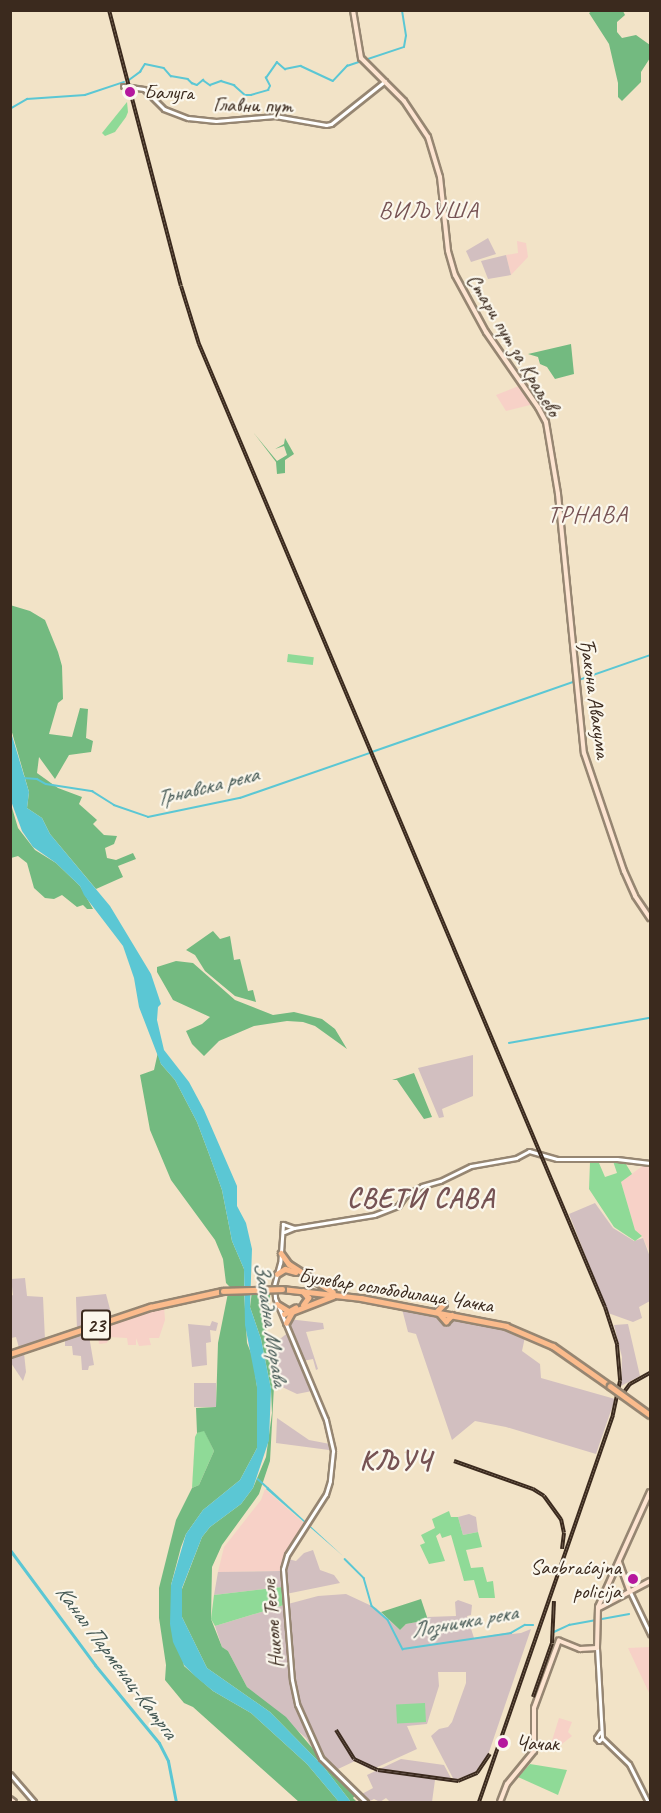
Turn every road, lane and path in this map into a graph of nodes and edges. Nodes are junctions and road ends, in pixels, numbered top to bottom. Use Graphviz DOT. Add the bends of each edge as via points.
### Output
graph roads {
  1 [pos="353,10"];
  2 [pos="385,81"];
  3 [pos="123,86"];
  4 [pos="559,506"];
  5 [pos="651,918"];
  6 [pos="651,1163"];
  7 [pos="294,1228"];
  8 [pos="283,1234"];
  9 [pos="281,1253"];
  10 [pos="280,1264"];
  11 [pos="289,1267"];
  12 [pos="277,1274"];
  13 [pos="297,1290"];
  14 [pos="338,1295"];
  15 [pos="277,1304"];
  16 [pos="444,1304"];
  17 [pos="291,1311"];
  18 [pos="436,1312"];
  19 [pos="283,1314"];
  20 [pos="286,1323"];
  21 [pos="10,1354"];
  22 [pos="651,1415"];
  23 [pos="651,1492"];
  24 [pos="619,1562"];
  25 [pos="612,1576"];
  26 [pos="624,1579"];
  27 [pos="651,1581"];
  28 [pos="628,1586"];
  29 [pos="636,1589"];
  30 [pos="606,1592"];
  31 [pos="629,1594"];
  32 [pos="611,1601"];
  33 [pos="597,1611"];
  34 [pos="644,1621"];
  35 [pos="651,1634"];
  36 [pos="597,1648"];
  37 [pos="10,1774"];
  38 [pos="10,1799"];
  39 [pos="14,1803"];
  40 [pos="34,1803"];
  41 [pos="366,1803"];
  42 [pos="501,1803"];
  43 [pos="648,1803"];
  1 -- 2 [label="main road, Стари пут за Краљево" via="362,59"];
  2 -- 3 [label="street, Главни пут" via="326,125 274,116 216,121 176,115 144,89"];
  2 -- 4 [label="main road, Стари пут за Краљево" via="410,109 429,140 440,177 454,275 488,335 545,420"];
  4 -- 5 [label="main road, Ђакона Авакума" via="575,680 588,767 624,871"];
  6 -- 7 [label="street" via="565,1160 525,1152 516,1158 471,1166 422,1186 405,1196 398,1206 374,1215"];
  7 -- 8 [label="street"];
  7 -- 8 [label="street" via="284,1224"];
  8 -- 9 [label="street"];
  9 -- 10 [label="street"];
  9 -- 11 [label="main road"];
  10 -- 11 [label="main road"];
  10 -- 12 [label="street"];
  11 -- 12 [label="main road"];
  11 -- 13 [label="main road" via="308,1281 306,1287"];
  11 -- 14 [label="main road"];
  12 -- 15 [label="street, Николе Тесле"];
  13 -- 14 [label="main road, Булевар ослободилаца Чачка / 23"];
  13 -- 17 [label="main road" via="306,1293 308,1300"];
  13 -- 21 [label="main road, Булевар ослободилаца Чачка / 23, bridge" via="223,1291 150,1307"];
  14 -- 17 [label="main road"];
  14 -- 18 [label="main road, Булевар ослободилаца Чачка / 23"];
  15 -- 17 [label="main road"];
  15 -- 19 [label="street, Николе Тесле"];
  16 -- 18 [label="main road"];
  17 -- 19 [label="main road"];
  17 -- 20 [label="main road"];
  18 -- 22 [label="main road, Булевар ослободилаца Чачка, bridge" via="446,1321 453,1315 525,1332 565,1353"];
  19 -- 20 [label="street, Николе Тесле"];
  20 -- 41 [label="street, Николе Тесле" via="332,1437 330,1481 323,1500 287,1555 282,1574 294,1696 321,1758"];
  23 -- 24 [label="main road"];
  24 -- 25 [label="main road"];
  24 -- 26 [label="main road"];
  25 -- 26 [label="main road" via="618,1574"];
  25 -- 30 [label="main road"];
  26 -- 28 [label="main road"];
  27 -- 29 [label="main road"];
  28 -- 29 [label="main road"];
  28 -- 31 [label="main road"];
  29 -- 31 [label="main road"];
  30 -- 32 [label="main road" via="606,1600"];
  30 -- 33 [label="main road"];
  31 -- 32 [label="main road"];
  31 -- 34 [label="street"];
  31 -- 34 [label="street"];
  32 -- 33 [label="main road"];
  33 -- 36 [label="main road"];
  34 -- 35 [label="street"];
  36 -- 42 [label="main road" via="580,1649 560,1641 537,1705 537,1745"];
  36 -- 43 [label="street" via="600,1735 630,1765"];
  37 -- 40 [label="street"];
  38 -- 39 [label="main road"];
}
